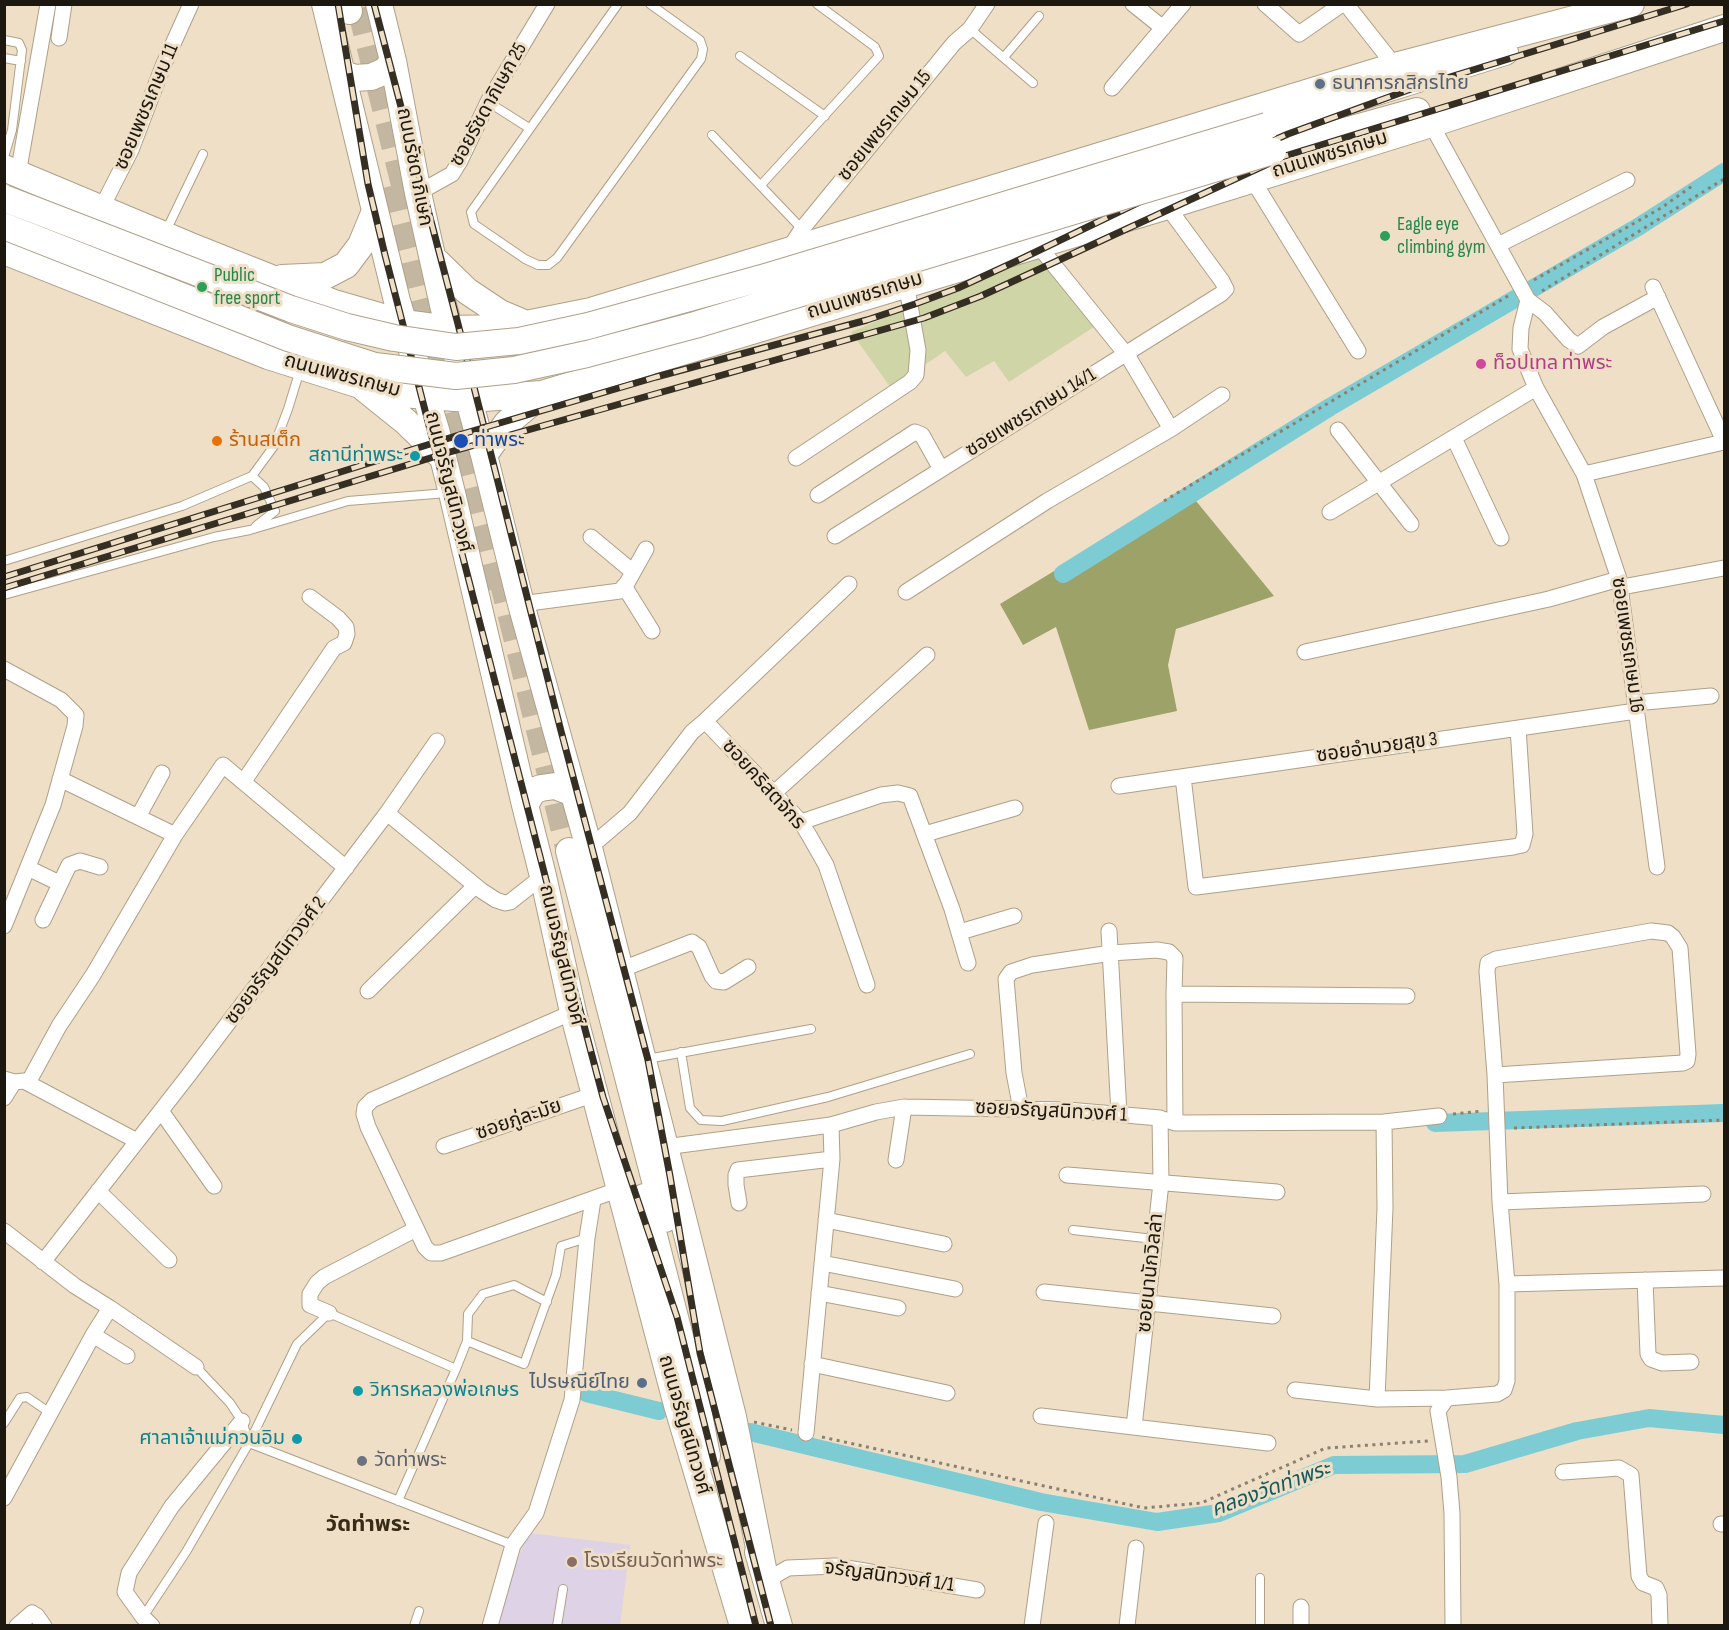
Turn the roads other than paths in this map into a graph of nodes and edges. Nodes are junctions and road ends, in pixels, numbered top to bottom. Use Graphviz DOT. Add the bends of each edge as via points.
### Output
graph roads {
  1 [pos="48,4"];
  2 [pos="64,4"];
  3 [pos="191,4"];
  4 [pos="547,4"];
  5 [pos="618,4"];
  6 [pos="650,4"];
  7 [pos="818,4"];
  8 [pos="987,4"];
  9 [pos="1133,4"];
  10 [pos="1183,4"];
  11 [pos="1265,4"];
  12 [pos="1344,4"];
  13 [pos="1630,4"];
  14 [pos="1652,4"];
  15 [pos="353,6"];
  16 [pos="1039,16"];
  17 [pos="970,28"];
  18 [pos="1163,28"];
  19 [pos="1725,28"];
  20 [pos="59,38"];
  21 [pos="4,40"];
  22 [pos="740,56"];
  23 [pos="1004,57"];
  24 [pos="4,58"];
  25 [pos="21,61"];
  26 [pos="393,61"];
  27 [pos="1395,66"];
  28 [pos="342,73"];
  29 [pos="1033,83"];
  30 [pos="1112,88"];
  31 [pos="488,102"];
  32 [pos="825,116"];
  33 [pos="1431,124"];
  34 [pos="529,128"];
  35 [pos="712,135"];
  36 [pos="203,154"];
  37 [pos="9,166"];
  38 [pos="1252,179"];
  39 [pos="1627,180"];
  40 [pos="761,185"];
  41 [pos="418,193"];
  42 [pos="4,198"];
  43 [pos="1167,206"];
  44 [pos="375,211"];
  45 [pos="109,212"];
  46 [pos="4,226"];
  47 [pos="867,228"];
  48 [pos="802,229"];
  49 [pos="164,235"];
  50 [pos="1037,244"];
  51 [pos="1498,245"];
  52 [pos="4,251"];
  53 [pos="787,252"];
  54 [pos="433,258"];
  55 [pos="270,279"];
  56 [pos="88,284"];
  57 [pos="894,287"];
  58 [pos="1525,294"];
  59 [pos="404,323"];
  60 [pos="526,324"];
  61 [pos="450,329"];
  62 [pos="1358,351"];
  63 [pos="1126,355"];
  64 [pos="301,366"];
  65 [pos="360,385"];
  66 [pos="1536,388"];
  67 [pos="542,394"];
  68 [pos="1222,395"];
  69 [pos="426,397"];
  70 [pos="469,399"];
  71 [pos="1171,429"];
  72 [pos="1338,430"];
  73 [pos="1454,438"];
  74 [pos="1725,442"];
  75 [pos="484,455"];
  76 [pos="442,458"];
  77 [pos="796,458"];
  78 [pos="941,469"];
  79 [pos="1584,474"];
  80 [pos="252,476"];
  81 [pos="1379,483"];
  82 [pos="452,493"];
  83 [pos="818,495"];
  84 [pos="1330,512"];
  85 [pos="1411,524"];
  86 [pos="250,530"];
  87 [pos="835,536"];
  88 [pos="591,537"];
  89 [pos="1501,538"];
  90 [pos="646,549"];
  91 [pos="4,561"];
  92 [pos="1725,568"];
  93 [pos="633,572"];
  94 [pos="1621,583"];
  95 [pos="849,584"];
  96 [pos="624,586"];
  97 [pos="906,592"];
  98 [pos="4,595"];
  99 [pos="310,597"];
  100 [pos="521,604"];
  101 [pos="652,631"];
  102 [pos="1305,652"];
  103 [pos="927,655"];
  104 [pos="4,669"];
  105 [pos="1712,696"];
  106 [pos="1636,707"];
  107 [pos="705,721"];
  108 [pos="1518,728"];
  109 [pos="437,741"];
  110 [pos="162,773"];
  111 [pos="1183,777"];
  112 [pos="60,779"];
  113 [pos="244,781"];
  114 [pos="1119,786"];
  115 [pos="573,793"];
  116 [pos="774,794"];
  117 [pos="525,805"];
  118 [pos="1015,808"];
  119 [pos="387,813"];
  120 [pos="138,817"];
  121 [pos="801,822"];
  122 [pos="925,834"];
  123 [pos="175,835"];
  124 [pos="570,850"];
  125 [pos="100,867"];
  126 [pos="1657,867"];
  127 [pos="28,868"];
  128 [pos="346,868"];
  129 [pos="543,876"];
  130 [pos="59,883"];
  131 [pos="475,886"];
  132 [pos="1014,916"];
  133 [pos="43,920"];
  134 [pos="4,926"];
  135 [pos="1109,931"];
  136 [pos="960,932"];
  137 [pos="1111,953"];
  138 [pos="968,963"];
  139 [pos="748,968"];
  140 [pos="620,970"];
  141 [pos="867,985"];
  142 [pos="368,991"];
  143 [pos="1173,994"];
  144 [pos="1407,996"];
  145 [pos="573,1012"];
  146 [pos="811,1029"];
  147 [pos="681,1052"];
  148 [pos="970,1054"];
  149 [pos="643,1059"];
  150 [pos="1495,1076"];
  151 [pos="16,1081"];
  152 [pos="595,1094"];
  153 [pos="4,1098"];
  154 [pos="904,1107"];
  155 [pos="1021,1108"];
  156 [pos="161,1111"];
  157 [pos="1119,1114"];
  158 [pos="1439,1116"];
  159 [pos="1160,1118"];
  160 [pos="1384,1122"];
  161 [pos="1175,1123"];
  162 [pos="831,1125"];
  163 [pos="137,1141"];
  164 [pos="444,1146"];
  165 [pos="665,1147"];
  166 [pos="832,1159"];
  167 [pos="896,1161"];
  168 [pos="1067,1175"];
  169 [pos="1161,1183"];
  170 [pos="214,1186"];
  171 [pos="620,1189"];
  172 [pos="98,1191"];
  173 [pos="1277,1192"];
  174 [pos="1703,1194"];
  175 [pos="593,1200"];
  176 [pos="1500,1202"];
  177 [pos="739,1203"];
  178 [pos="826,1220"];
  179 [pos="416,1229"];
  180 [pos="1073,1230"];
  181 [pos="4,1231"];
  182 [pos="587,1238"];
  183 [pos="1154,1239"];
  184 [pos="944,1244"];
  185 [pos="169,1260"];
  186 [pos="43,1262"];
  187 [pos="822,1263"];
  188 [pos="1725,1278"];
  189 [pos="1645,1280"];
  190 [pos="1507,1284"];
  191 [pos="955,1289"];
  192 [pos="1044,1292"];
  193 [pos="819,1293"];
  194 [pos="547,1302"];
  195 [pos="1148,1303"];
  196 [pos="110,1308"];
  197 [pos="898,1308"];
  198 [pos="329,1313"];
  199 [pos="1273,1316"];
  200 [pos="93,1335"];
  201 [pos="466,1341"];
  202 [pos="127,1356"];
  203 [pos="1691,1362"];
  204 [pos="812,1364"];
  205 [pos="196,1367"];
  206 [pos="456,1369"];
  207 [pos="1295,1390"];
  208 [pos="947,1394"];
  209 [pos="1447,1398"];
  210 [pos="1377,1399"];
  211 [pos="50,1413"];
  212 [pos="1041,1416"];
  213 [pos="242,1420"];
  214 [pos="4,1423"];
  215 [pos="1134,1427"];
  216 [pos="806,1433"];
  217 [pos="249,1443"];
  218 [pos="1268,1443"];
  219 [pos="1563,1472"];
  220 [pos="4,1498"];
  221 [pos="398,1501"];
  222 [pos="1046,1523"];
  223 [pos="513,1545"];
  224 [pos="1136,1548"];
  225 [pos="765,1574"];
  226 [pos="1260,1578"];
  227 [pos="731,1583"];
  228 [pos="563,1589"];
  229 [pos="977,1590"];
  230 [pos="1301,1606"];
  231 [pos="419,1611"];
  232 [pos="147,1623"];
  233 [pos="17,1626"];
  234 [pos="44,1626"];
  235 [pos="414,1626"];
  236 [pos="490,1626"];
  237 [pos="557,1626"];
  238 [pos="743,1626"];
  239 [pos="778,1626"];
  240 [pos="1032,1626"];
  241 [pos="1127,1626"];
  242 [pos="1260,1626"];
  243 [pos="1301,1626"];
  244 [pos="1453,1626"];
  245 [pos="1659,1626"];
  1 -- 37 [label="street"];
  2 -- 20 [label="street"];
  3 -- 45 [label="street, ซอยเพชรเกษม 11" via="163,66"];
  4 -- 31 [label="street, ซอยรัชดาภิเษก 25"];
  5 -- 34 [label="lane"];
  6 -- 34 [label="lane" via="700,39 702,57 557,258 543,266 525,259 480,229 471,217"];
  7 -- 32 [label="lane" via="875,47 879,56"];
  8 -- 17 [label="street, ซอยเพชรเกษม 15"];
  9 -- 18 [label="street"];
  10 -- 18 [label="street"];
  11 -- 12 [label="street" via="1299,34"];
  12 -- 27 [label="street"];
  13 -- 27 [label="main road"];
  14 -- 42 [label="main road, bridge" via="1437,74 769,276 519,341 456,347 347,327"];
  15 -- 26 [label="main road, ถนนรัชดาภิเษก"];
  15 -- 28 [label="main road, ถนนรัชดาภิเษก"];
  16 -- 23 [label="lane"];
  17 -- 23 [label="lane"];
  17 -- 48 [label="street, ซอยเพชรเกษม 15"];
  18 -- 30 [label="street"];
  19 -- 33 [label="main road, ถนนเพชรเกษม"];
  19 -- 46 [label="main road, ถนนเพชรเกษม, bridge" via="1274,151 684,328 514,370 456,376 375,366 288,338"];
  21 -- 25 [label="lane" via="21,44"];
  22 -- 32 [label="lane"];
  23 -- 29 [label="lane"];
  24 -- 25 [label="lane"];
  25 -- 37 [label="lane"];
  26 -- 28 [label="main road" via="385,71 371,77 354,78"];
  26 -- 41 [label="main road, ถนนรัชดาภิเษก"];
  27 -- 47 [label="main road"];
  28 -- 44 [label="main road, ถนนรัชดาภิเษก"];
  31 -- 34 [label="lane"];
  31 -- 41 [label="street, ซอยรัชดาภิเษก 25" via="452,174"];
  32 -- 40 [label="lane"];
  33 -- 38 [label="main road, ถนนเพชรเกษม"];
  33 -- 51 [label="street"];
  35 -- 40 [label="lane"];
  36 -- 49 [label="lane"];
  37 -- 45 [label="main road"];
  38 -- 43 [label="main road, ถนนเพชรเกษม"];
  38 -- 62 [label="street"];
  39 -- 51 [label="street"];
  40 -- 48 [label="lane"];
  41 -- 54 [label="main road, ถนนรัชดาภิเษก"];
  43 -- 50 [label="main road, ถนนเพชรเกษม"];
  43 -- 63 [label="street, ซอยเพชรเกษม 14/1" via="1226,289"];
  44 -- 55 [label="main road" via="361,245 346,265 325,276"];
  44 -- 59 [label="main road, ถนนรัชดาภิเษก"];
  45 -- 49 [label="main road"];
  45 -- 56 [label="main road" via="127,238 126,262 108,279"];
  47 -- 53 [label="main road"];
  47 -- 57 [label="main road" via="847,245 842,256 846,273 854,281"];
  48 -- 53 [label="street, ซอยเพชรเกษม 15"];
  49 -- 55 [label="main road"];
  50 -- 57 [label="main road, ถนนเพชรเกษม"];
  50 -- 63 [label="street"];
  51 -- 58 [label="street"];
  52 -- 56 [label="main road, ถนนเพชรเกษม"];
  53 -- 60 [label="main road" via="591,311"];
  54 -- 60 [label="main road" via="466,291 500,314"];
  54 -- 61 [label="main road, ถนนรัชดาภิเษก"];
  55 -- 59 [label="main road"];
  56 -- 64 [label="main road, ถนนเพชรเกษม"];
  57 -- 67 [label="main road, ถนนเพชรเกษม"];
  57 -- 77 [label="street" via="918,350 916,375"];
  58 -- 66 [label="street, ซอยเพชรเกษม 16" via="1520,350"];
  58 -- 74 [label="street" via="1578,346 1655,292"];
  59 -- 61 [label="main road"];
  59 -- 69 [label="main road, ถนนจรัญสนิทวงศ์"];
  60 -- 61 [label="main road"];
  61 -- 70 [label="main road, ถนนจรัญสนิทวงศ์"];
  63 -- 71 [label="street"];
  63 -- 78 [label="street, ซอยเพชรเกษม 14/1"];
  64 -- 65 [label="main road, ถนนเพชรเกษม"];
  64 -- 80 [label="lane" via="274,446"];
  65 -- 69 [label="main road, ถนนเพชรเกษม"];
  65 -- 76 [label="main road" via="405,421"];
  66 -- 73 [label="street"];
  66 -- 79 [label="street, ซอยเพชรเกษม 16"];
  67 -- 70 [label="main road, ถนนเพชรเกษม"];
  67 -- 75 [label="main road" via="507,423"];
  68 -- 71 [label="street"];
  69 -- 70 [label="main road, ถนนเพชรเกษม"];
  69 -- 76 [label="main road, ถนนจรัญสนิทวงศ์"];
  70 -- 75 [label="main road, ถนนจรัญสนิทวงศ์"];
  71 -- 97 [label="street" via="1047,501"];
  72 -- 81 [label="street"];
  73 -- 81 [label="street"];
  73 -- 89 [label="street"];
  74 -- 79 [label="street"];
  75 -- 100 [label="main road, ถนนจรัญสนิทวงศ์"];
  76 -- 82 [label="main road, ถนนจรัญสนิทวงศ์"];
  78 -- 83 [label="street" via="922,435 915,432"];
  78 -- 87 [label="street, ซอยเพชรเกษม 14/1"];
  79 -- 94 [label="street, ซอยเพชรเกษม 16"];
  80 -- 86 [label="lane" via="264,488 275,511"];
  80 -- 91 [label="lane" via="182,506"];
  81 -- 84 [label="street"];
  81 -- 85 [label="street"];
  82 -- 86 [label="lane" via="348,501"];
  82 -- 117 [label="main road, ถนนจรัญสนิทวงศ์"];
  86 -- 98 [label="lane"];
  88 -- 93 [label="street"];
  90 -- 93 [label="street"];
  92 -- 94 [label="street"];
  93 -- 96 [label="street"];
  94 -- 102 [label="street"];
  94 -- 106 [label="street, ซอยเพชรเกษม 16"];
  95 -- 107 [label="street"];
  96 -- 100 [label="street" via="610,593"];
  96 -- 101 [label="street"];
  99 -- 113 [label="street" via="346,627 344,643 334,648"];
  100 -- 115 [label="main road, ถนนจรัญสนิทวงศ์"];
  103 -- 116 [label="street"];
  104 -- 112 [label="street" via="61,700 76,715"];
  105 -- 106 [label="street, ซอยอำนวยสุข 3"];
  106 -- 108 [label="street, ซอยอำนวยสุข 3"];
  106 -- 126 [label="street, ซอยเพชรเกษม 16"];
  107 -- 116 [label="street, ซอยคริสตจักร"];
  107 -- 124 [label="street" via="692,732 630,813"];
  108 -- 111 [label="street, ซอยอำนวยสุข 3"];
  108 -- 111 [label="street" via="1525,834 1522,845 1196,886"];
  109 -- 119 [label="street, ซอยจรัญสนิทวงศ์ 2"];
  110 -- 120 [label="street"];
  111 -- 114 [label="street, ซอยอำนวยสุข 3"];
  112 -- 120 [label="street"];
  112 -- 127 [label="street"];
  113 -- 123 [label="street" via="223,765"];
  113 -- 128 [label="street"];
  115 -- 117 [label="main road" via="561,787 541,788 533,791"];
  115 -- 124 [label="main road, ถนนจรัญสนิทวงศ์"];
  116 -- 121 [label="street, ซอยคริสตจักร"];
  117 -- 129 [label="main road, ถนนจรัญสนิทวงศ์"];
  118 -- 122 [label="street"];
  119 -- 128 [label="street, ซอยจรัญสนิทวงศ์ 2"];
  119 -- 131 [label="street"];
  120 -- 123 [label="street"];
  121 -- 122 [label="street" via="898,792 910,796"];
  121 -- 141 [label="street, ซอยคริสตจักร" via="826,865"];
  122 -- 136 [label="street"];
  123 -- 151 [label="street" via="93,975"];
  124 -- 140 [label="main road, ถนนจรัญสนิทวงศ์"];
  124 -- 225 [label="main road, ถนนจรัญสนิทวงศ์" via="711,1394"];
  124 -- 227 [label="main road, ถนนจรัญสนิทวงศ์" via="696,1399"];
  125 -- 130 [label="street" via="76,861 69,865"];
  127 -- 130 [label="street"];
  127 -- 134 [label="street"];
  128 -- 156 [label="street, ซอยจรัญสนิทวงศ์ 2"];
  129 -- 131 [label="street" via="505,903"];
  129 -- 145 [label="main road, ถนนจรัญสนิทวงศ์"];
  130 -- 133 [label="street"];
  131 -- 142 [label="street"];
  132 -- 136 [label="street"];
  135 -- 137 [label="street"];
  136 -- 138 [label="street"];
  137 -- 143 [label="street" via="1169,952 1175,958"];
  137 -- 155 [label="street" via="1016,969 1008,975 1014,1073"];
  137 -- 157 [label="street"];
  139 -- 140 [label="street" via="724,982 716,981 699,947 692,942"];
  140 -- 149 [label="main road, ถนนจรัญสนิทวงศ์"];
  143 -- 144 [label="street"];
  143 -- 161 [label="street"];
  145 -- 152 [label="main road, ถนนจรัญสนิทวงศ์"];
  145 -- 179 [label="street" via="372,1100 365,1107 368,1127"];
  146 -- 147 [label="lane"];
  147 -- 148 [label="lane" via="690,1108 701,1120 722,1121 828,1097"];
  147 -- 149 [label="lane"];
  149 -- 165 [label="main road, ถนนจรัญสนิทวงศ์"];
  150 -- 150 [label="street" via="1687,1061 1680,948 1674,938 1668,933 1651,932 1488,963"];
  150 -- 176 [label="street"];
  151 -- 153 [label="street"];
  151 -- 163 [label="street"];
  152 -- 164 [label="street, ซอยภู่ละมัย"];
  152 -- 171 [label="main road, ถนนจรัญสนิทวงศ์"];
  154 -- 155 [label="street, ซอยจรัญสนิทวงศ์ 1"];
  154 -- 162 [label="street, ซอยจรัญสนิทวงศ์ 1"];
  154 -- 167 [label="street"];
  155 -- 157 [label="street, ซอยจรัญสนิทวงศ์ 1"];
  156 -- 163 [label="street, ซอยจรัญสนิทวงศ์ 2"];
  156 -- 170 [label="street"];
  157 -- 159 [label="street, ซอยจรัญสนิทวงศ์ 1"];
  158 -- 160 [label="street, ซอยจรัญสนิทวงศ์ 1"];
  159 -- 161 [label="street, ซอยจรัญสนิทวงศ์ 1"];
  159 -- 169 [label="street, ซอยนานักวิลล่า"];
  160 -- 161 [label="street, ซอยจรัญสนิทวงศ์ 1"];
  160 -- 210 [label="street" via="1385,1208"];
  162 -- 165 [label="street, ซอยจรัญสนิทวงศ์ 1"];
  162 -- 166 [label="street"];
  163 -- 172 [label="street, ซอยจรัญสนิทวงศ์ 2"];
  165 -- 225 [label="main road, ถนนจรัญสนิทวงศ์" via="733,1418"];
  166 -- 177 [label="street" via="738,1170"];
  166 -- 178 [label="street"];
  168 -- 169 [label="street"];
  169 -- 173 [label="street"];
  169 -- 183 [label="street, ซอยนานักวิลล่า"];
  171 -- 175 [label="street"];
  171 -- 227 [label="main road, ถนนจรัญสนิทวงศ์" via="676,1405"];
  172 -- 185 [label="street"];
  172 -- 186 [label="street, ซอยจรัญสนิทวงศ์ 2"];
  174 -- 176 [label="street"];
  175 -- 179 [label="street" via="441,1253 430,1253"];
  175 -- 182 [label="street"];
  176 -- 190 [label="street"];
  178 -- 184 [label="street"];
  178 -- 187 [label="street"];
  179 -- 198 [label="street" via="317,1283 310,1294 310,1305"];
  180 -- 183 [label="lane"];
  181 -- 186 [label="street"];
  182 -- 194 [label="lane" via="561,1245"];
  182 -- 223 [label="street" via="572,1400 536,1513"];
  183 -- 195 [label="street, ซอยนานักวิลล่า"];
  186 -- 196 [label="street"];
  187 -- 191 [label="street"];
  187 -- 193 [label="street"];
  188 -- 189 [label="street"];
  189 -- 190 [label="street"];
  189 -- 203 [label="street" via="1648,1354 1662,1363"];
  190 -- 209 [label="street" via="1507,1381 1503,1390 1497,1394"];
  192 -- 195 [label="street"];
  193 -- 197 [label="street"];
  193 -- 204 [label="street"];
  194 -- 201 [label="lane" via="514,1286 483,1294 468,1314"];
  194 -- 201 [label="lane" via="524,1364"];
  195 -- 199 [label="street"];
  195 -- 215 [label="street, ซอยนานักวิลล่า"];
  196 -- 200 [label="street"];
  196 -- 205 [label="street"];
  198 -- 206 [label="lane"];
  198 -- 217 [label="lane" via="297,1344"];
  200 -- 202 [label="street"];
  200 -- 211 [label="street"];
  201 -- 206 [label="lane"];
  204 -- 208 [label="street"];
  204 -- 216 [label="street"];
  205 -- 213 [label="lane"];
  206 -- 221 [label="lane"];
  207 -- 210 [label="street"];
  209 -- 210 [label="street"];
  209 -- 244 [label="street" via="1438,1411 1452,1513"];
  211 -- 214 [label="lane" via="27,1397 20,1398"];
  211 -- 220 [label="street"];
  212 -- 215 [label="street"];
  213 -- 217 [label="lane"];
  213 -- 232 [label="street" via="172,1506 129,1573 125,1592"];
  215 -- 218 [label="street"];
  217 -- 221 [label="lane"];
  217 -- 232 [label="lane"];
  219 -- 245 [label="street" via="1619,1468 1631,1475 1639,1576 1643,1583 1656,1588"];
  221 -- 223 [label="lane"];
  222 -- 240 [label="street"];
  223 -- 236 [label="street"];
  224 -- 241 [label="street"];
  225 -- 229 [label="street, จรัญสนิทวงศ์ 1/1" via="788,1568 835,1566"];
  225 -- 239 [label="main road, ถนนจรัญสนิทวงศ์"];
  226 -- 242 [label="lane"];
  227 -- 238 [label="main road, ถนนจรัญสนิทวงศ์"];
  228 -- 237 [label="lane"];
  230 -- 243 [label="street"];
  231 -- 235 [label="lane"];
  233 -- 234 [label="street" via="32,1613"];
}
